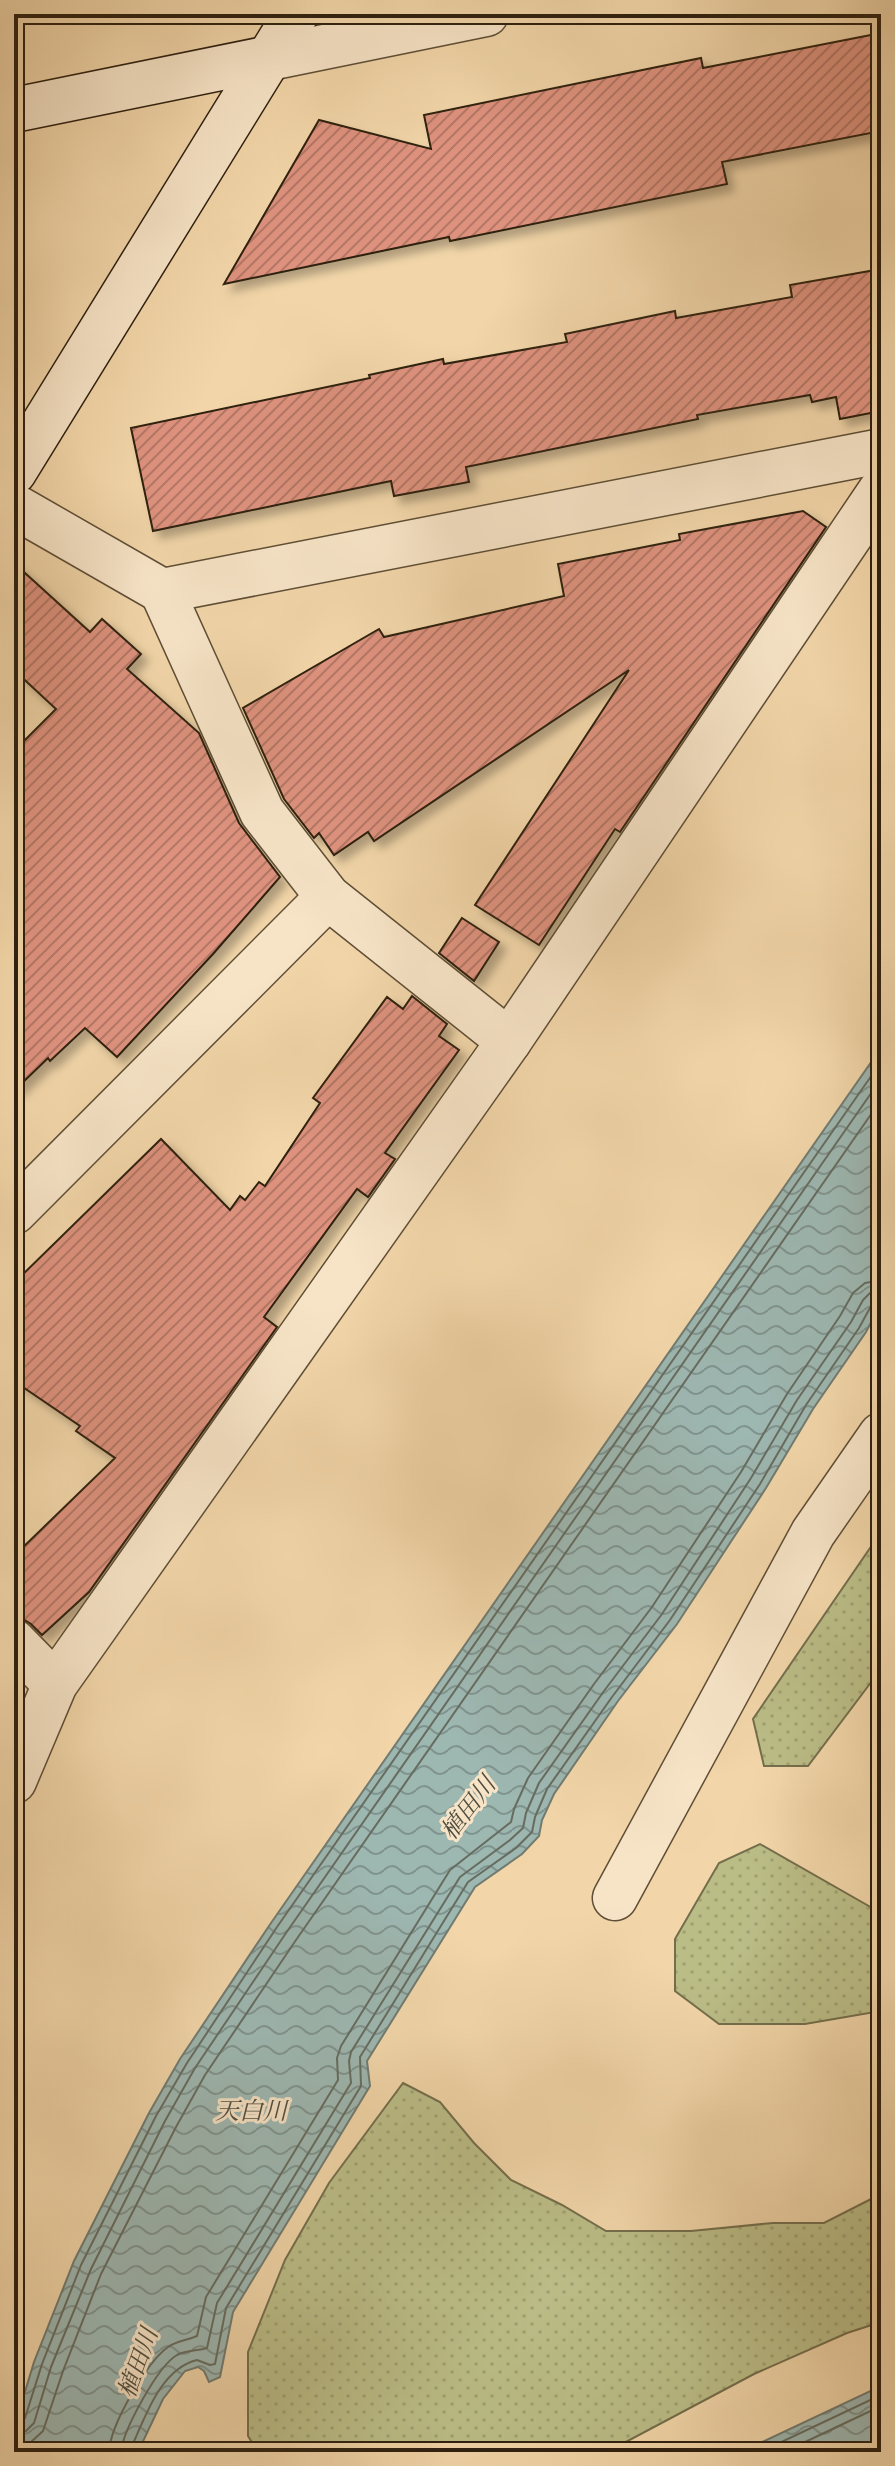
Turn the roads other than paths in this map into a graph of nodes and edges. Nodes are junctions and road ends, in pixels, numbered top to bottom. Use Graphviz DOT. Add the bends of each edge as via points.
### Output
graph roads {
  1 [pos="296,14"];
  2 [pos="486,14"];
  3 [pos="270,58"];
  4 [pos="14,110"];
  5 [pos="881,451"];
  6 [pos="14,472"];
  7 [pos="881,490"];
  8 [pos="14,506"];
  9 [pos="162,591"];
  10 [pos="328,897"];
  11 [pos="509,1041"];
  12 [pos="14,1212"];
  13 [pos="881,1435"];
  14 [pos="14,1642"];
  15 [pos="55,1684"];
  16 [pos="14,1781"];
  17 [pos="615,1898"];
  1 -- 3 [label="street"];
  2 -- 3 [label="street"];
  3 -- 4 [label="street"];
  3 -- 6 [label="street"];
  5 -- 9 [label="street"];
  7 -- 11 [label="street"];
  8 -- 9 [label="street"];
  9 -- 10 [label="street" via="262,812"];
  10 -- 11 [label="street"];
  10 -- 12 [label="street"];
  11 -- 15 [label="street"];
  13 -- 17 [label="street" via="813,1533"];
  14 -- 15 [label="street"];
  15 -- 16 [label="street"];
}
